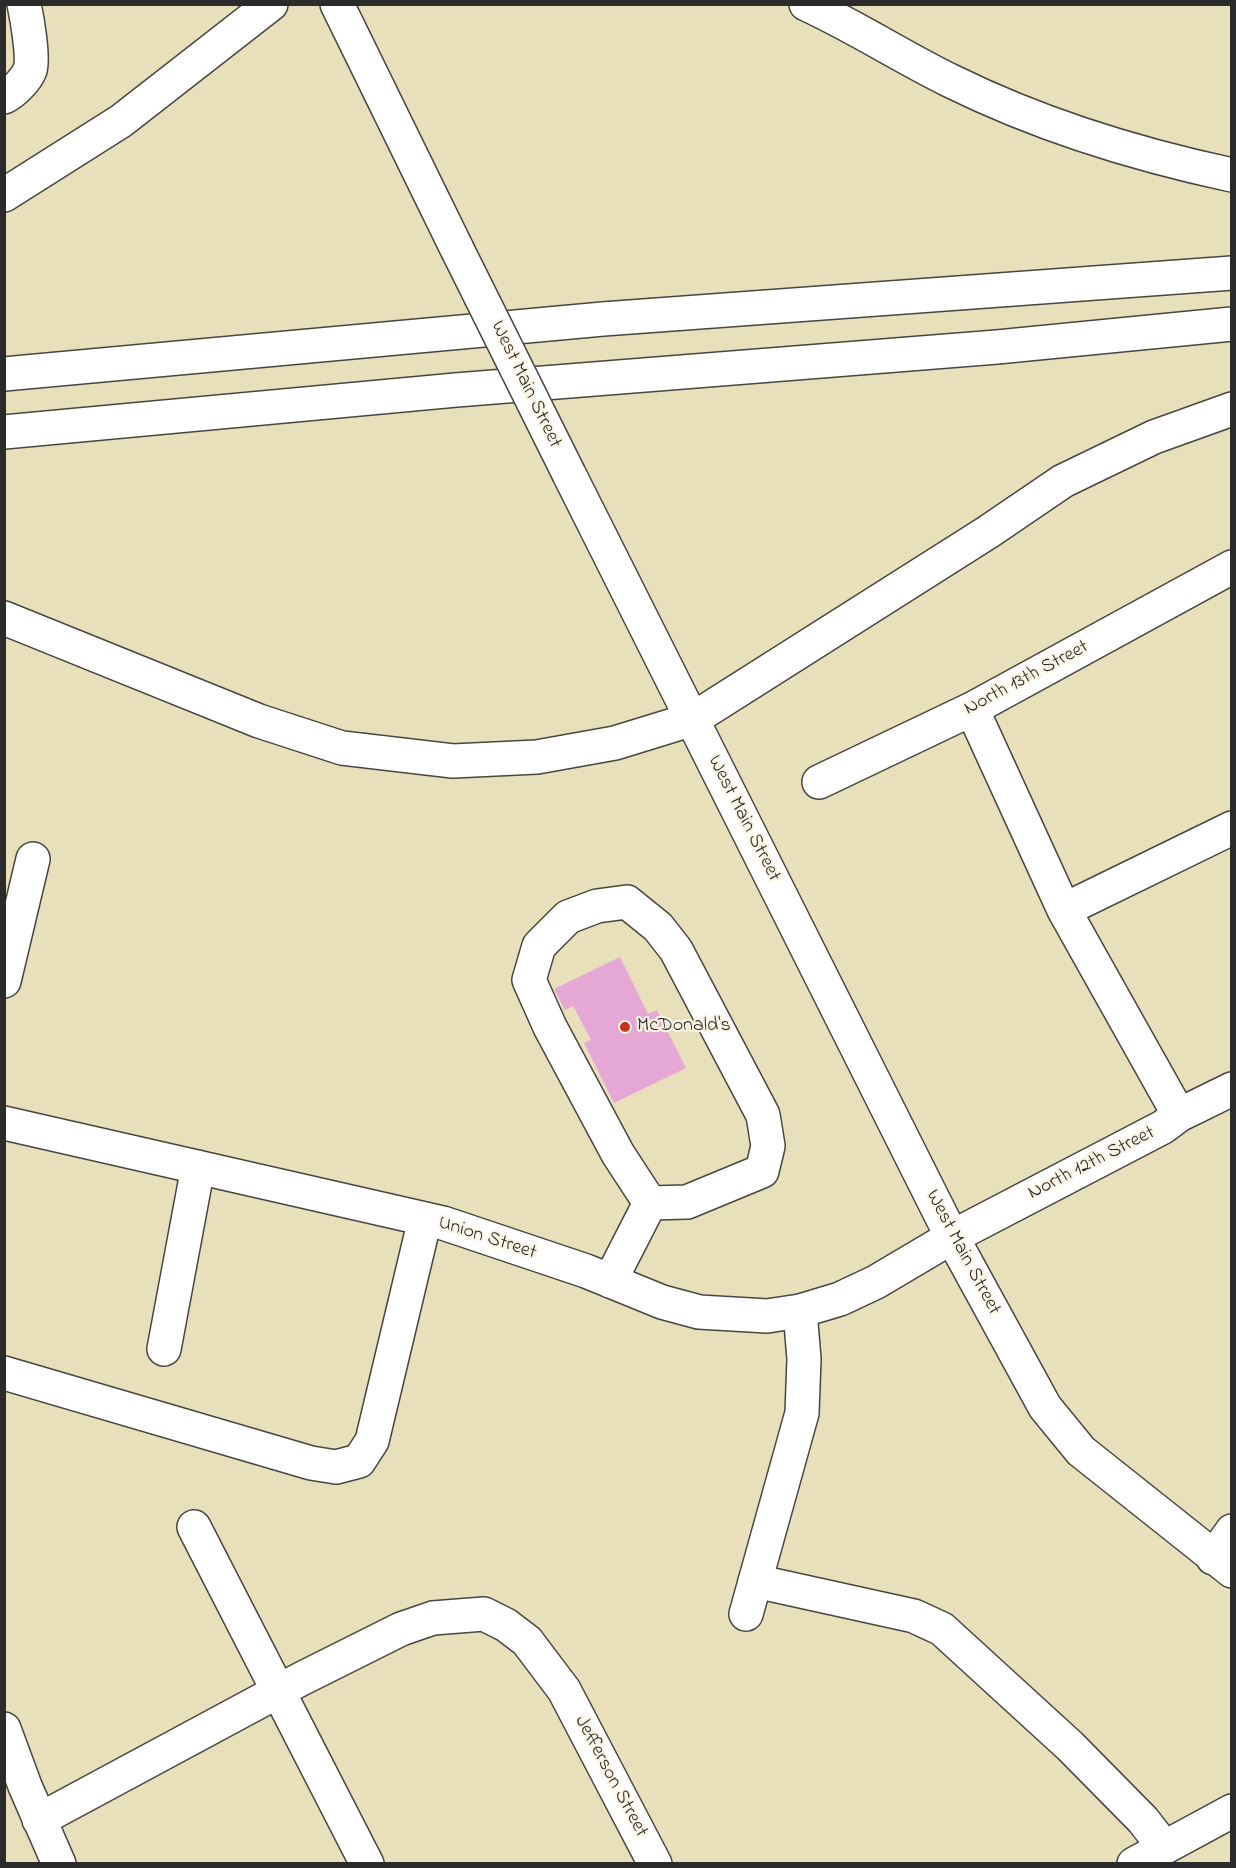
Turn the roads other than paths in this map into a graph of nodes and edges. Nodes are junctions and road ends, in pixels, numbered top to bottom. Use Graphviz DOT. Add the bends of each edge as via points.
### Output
graph roads {
  1 [pos="24,4"];
  2 [pos="271,4"];
  3 [pos="338,4"];
  4 [pos="806,4"];
  5 [pos="4,97"];
  6 [pos="1232,175"];
  7 [pos="4,195"];
  8 [pos="1232,273"];
  9 [pos="1232,324"];
  10 [pos="4,374"];
  11 [pos="1232,409"];
  12 [pos="4,432"];
  13 [pos="1232,567"];
  14 [pos="4,618"];
  15 [pos="972,709"];
  16 [pos="693,719"];
  17 [pos="819,782"];
  18 [pos="1232,828"];
  19 [pos="33,859"];
  20 [pos="1064,910"];
  21 [pos="4,981"];
  22 [pos="1232,1089"];
  23 [pos="1179,1115"];
  24 [pos="4,1123"];
  25 [pos="198,1167"];
  26 [pos="650,1203"];
  27 [pos="425,1219"];
  28 [pos="952,1237"];
  29 [pos="610,1281"];
  30 [pos="800,1311"];
  31 [pos="164,1349"];
  32 [pos="4,1373"];
  33 [pos="194,1527"];
  34 [pos="1226,1553"];
  35 [pos="755,1581"];
  36 [pos="746,1614"];
  37 [pos="278,1691"];
  38 [pos="4,1729"];
  39 [pos="1232,1811"];
  40 [pos="39,1820"];
  41 [pos="1164,1847"];
  42 [pos="58,1863"];
  43 [pos="367,1863"];
  44 [pos="655,1863"];
  45 [pos="1134,1863"];
  1 -- 5 [label="main road" via="30,70"];
  2 -- 7 [label="main road" via="121,121"];
  3 -- 16 [label="main road, West Main Street, bridge"];
  4 -- 6 [label="main road" via="951,81 1064,129 1130,151"];
  8 -- 10 [label="main road" via="603,319"];
  9 -- 12 [label="main road"];
  11 -- 16 [label="main road" via="1154,437 1063,481"];
  13 -- 15 [label="main road, North 13th Street"];
  14 -- 16 [label="main road" via="259,720 342,748 453,761 537,757 615,743"];
  15 -- 17 [label="main road, North 13th Street"];
  15 -- 20 [label="main road"];
  16 -- 28 [label="main road, West Main Street"];
  18 -- 20 [label="main road"];
  19 -- 21 [label="main road"];
  20 -- 23 [label="main road"];
  22 -- 23 [label="main road, North 12th Street"];
  23 -- 28 [label="main road, North 12th Street"];
  24 -- 25 [label="main road, Union Street"];
  25 -- 27 [label="main road, Union Street"];
  25 -- 31 [label="main road"];
  26 -- 26 [label="main road" via="687,1202 762,1172 768,1146 762,1115 675,950 658,927 627,903 597,906 568,917 539,946 529,980 618,1154"];
  26 -- 29 [label="main road"];
  27 -- 29 [label="main road, Union Street"];
  27 -- 32 [label="main road" via="372,1441 359,1461 336,1467 311,1463"];
  28 -- 30 [label="main road, Union Street" via="876,1282 840,1299"];
  28 -- 34 [label="main road, West Main Street" via="1045,1407 1081,1451"];
  29 -- 30 [label="main road, Union Street" via="699,1312 766,1316"];
  30 -- 35 [label="main road" via="804,1359 801,1413"];
  33 -- 37 [label="main road"];
  35 -- 36 [label="main road"];
  35 -- 41 [label="main road" via="914,1616 942,1629 1070,1746 1143,1820"];
  37 -- 40 [label="main road, Jefferson Street"];
  37 -- 43 [label="main road"];
  37 -- 44 [label="main road, Jefferson Street" via="401,1629 433,1618 484,1614 527,1641 564,1690"];
  38 -- 40 [label="main road"];
  39 -- 41 [label="main road"];
  40 -- 42 [label="main road"];
  41 -- 45 [label="main road"];
}
